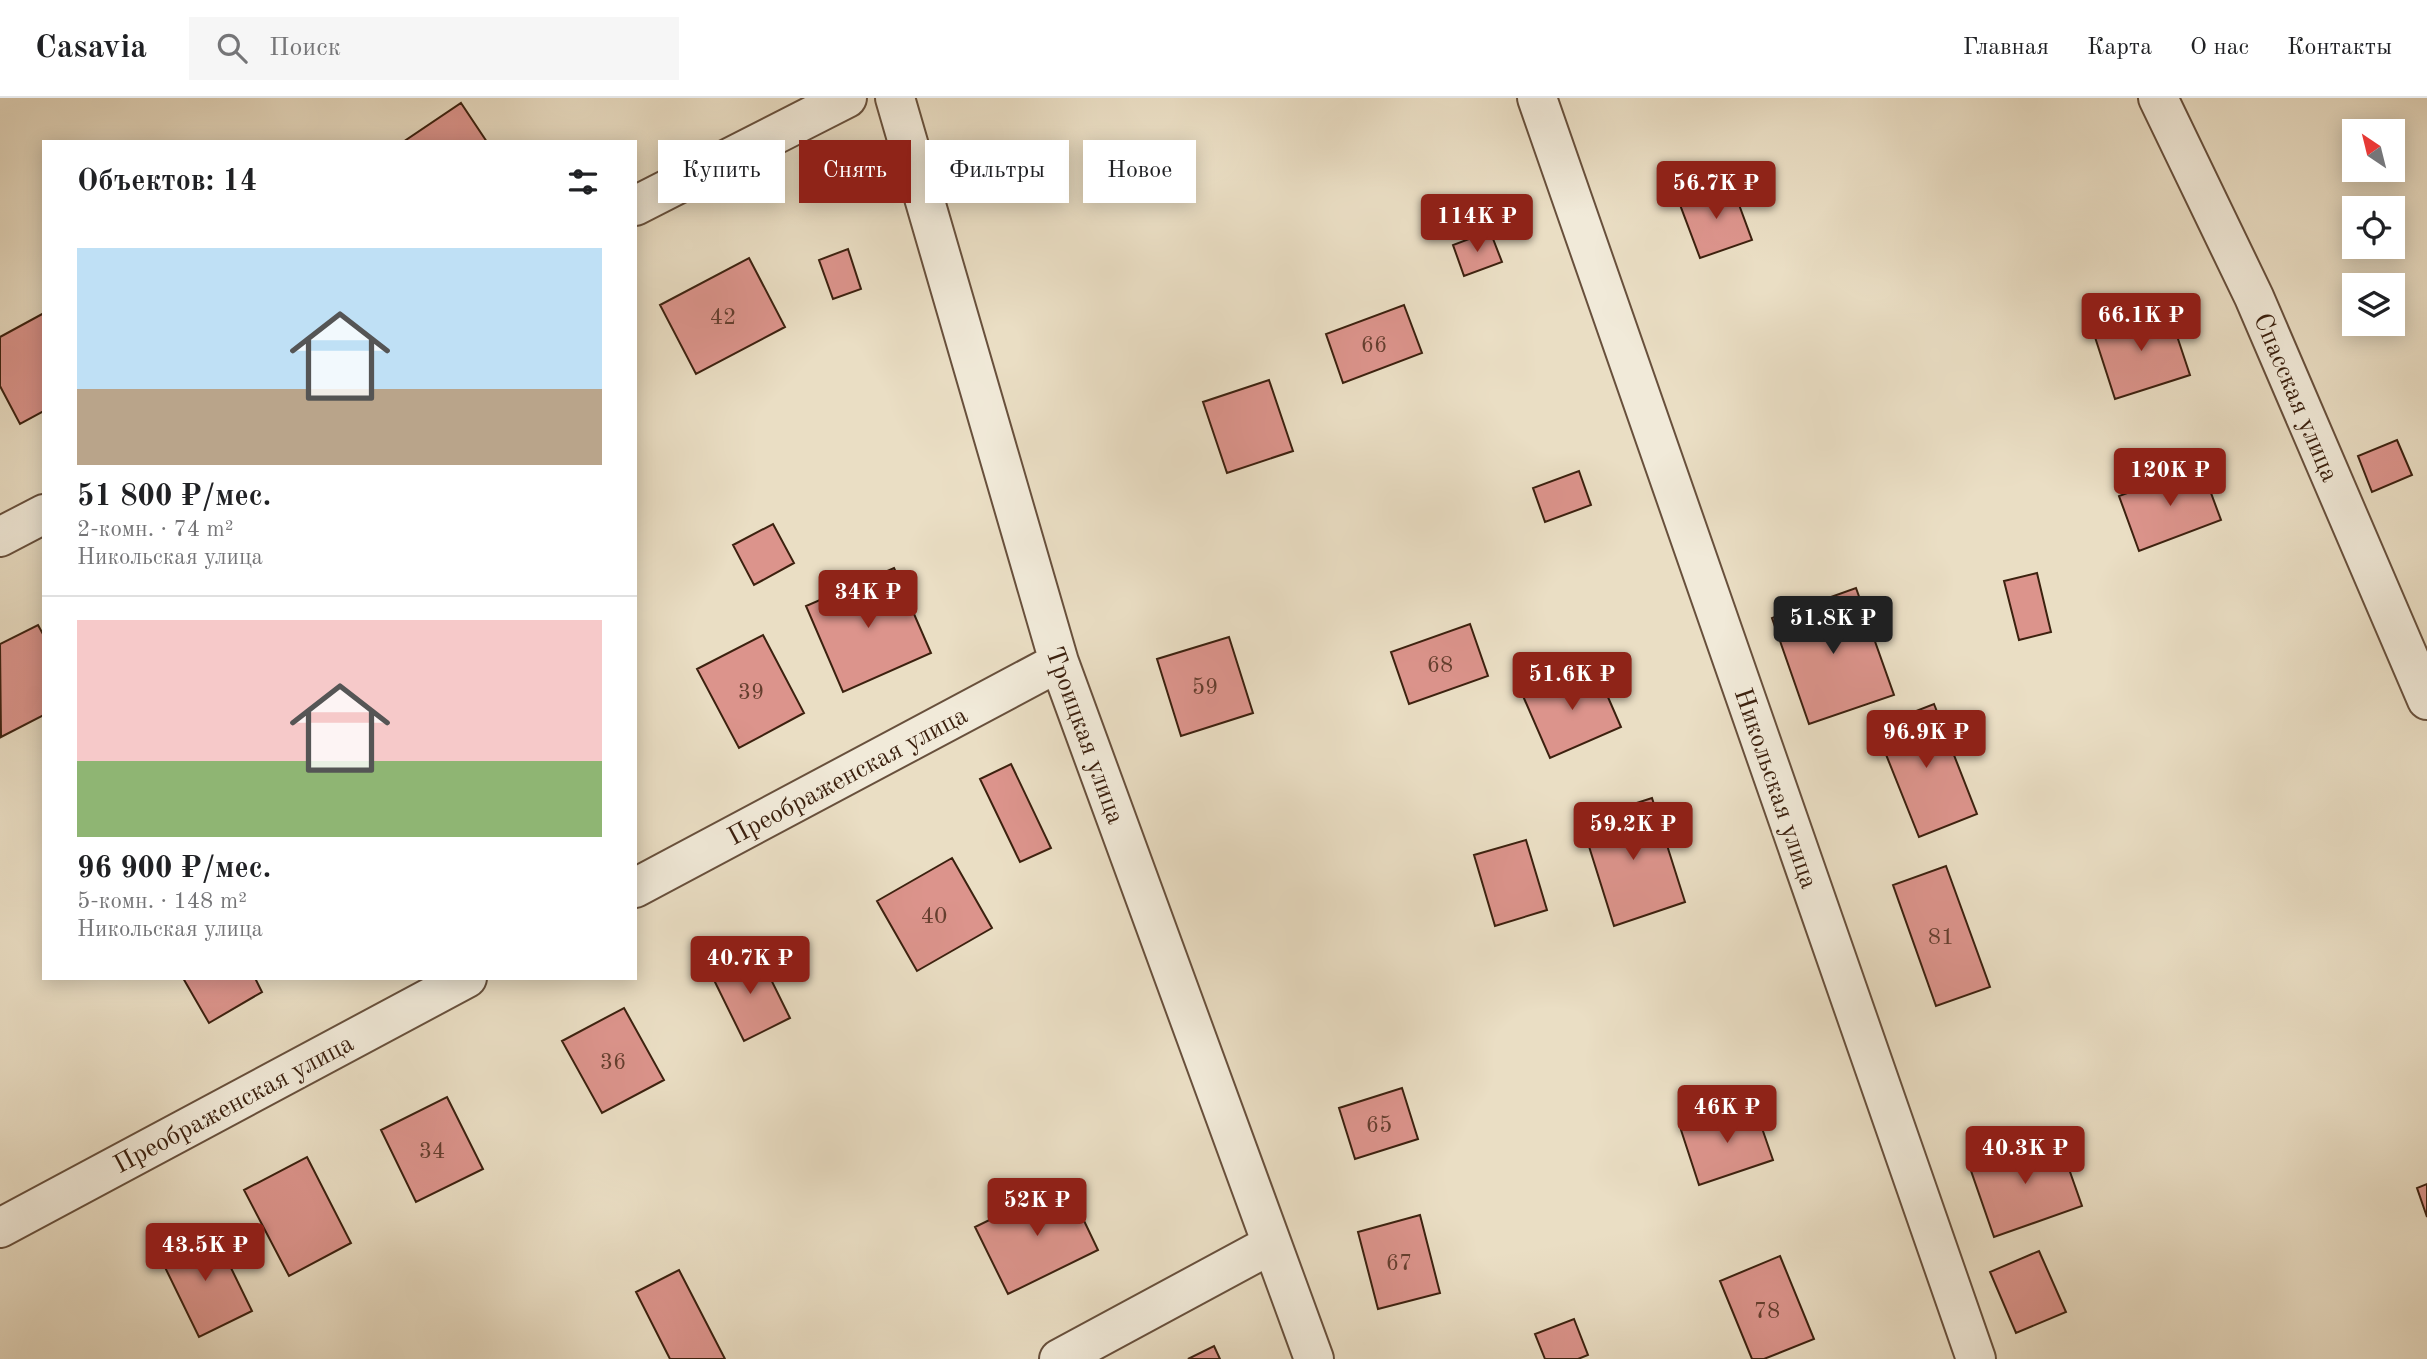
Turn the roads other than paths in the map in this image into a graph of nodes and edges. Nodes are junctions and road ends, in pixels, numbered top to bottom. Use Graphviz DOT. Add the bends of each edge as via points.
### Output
graph roads {
  1 [pos="847,98"];
  2 [pos="895,98"];
  3 [pos="1537,98"];
  4 [pos="2158,98"];
  5 [pos="637,205"];
  6 [pos="42,515"];
  7 [pos="0,537"];
  8 [pos="1059,662"];
  9 [pos="2427,699"];
  10 [pos="637,887"];
  11 [pos="463,980"];
  12 [pos="0,1228"];
  13 [pos="1272,1244"];
  14 [pos="1059,1359"];
  15 [pos="1314,1359"];
  16 [pos="1976,1359"];
  1 -- 5 [label="street"];
  2 -- 8 [label="street, Троицкая улица"];
  3 -- 16 [label="street, Никольская улица"];
  4 -- 9 [label="street, Спасская улица" via="2254,297"];
  6 -- 7 [label="street"];
  8 -- 10 [label="street, Преображенская улица"];
  8 -- 13 [label="street, Троицкая улица"];
  11 -- 12 [label="street, Преображенская улица"];
  13 -- 14 [label="street"];
  13 -- 15 [label="street, Троицкая улица"];
}
